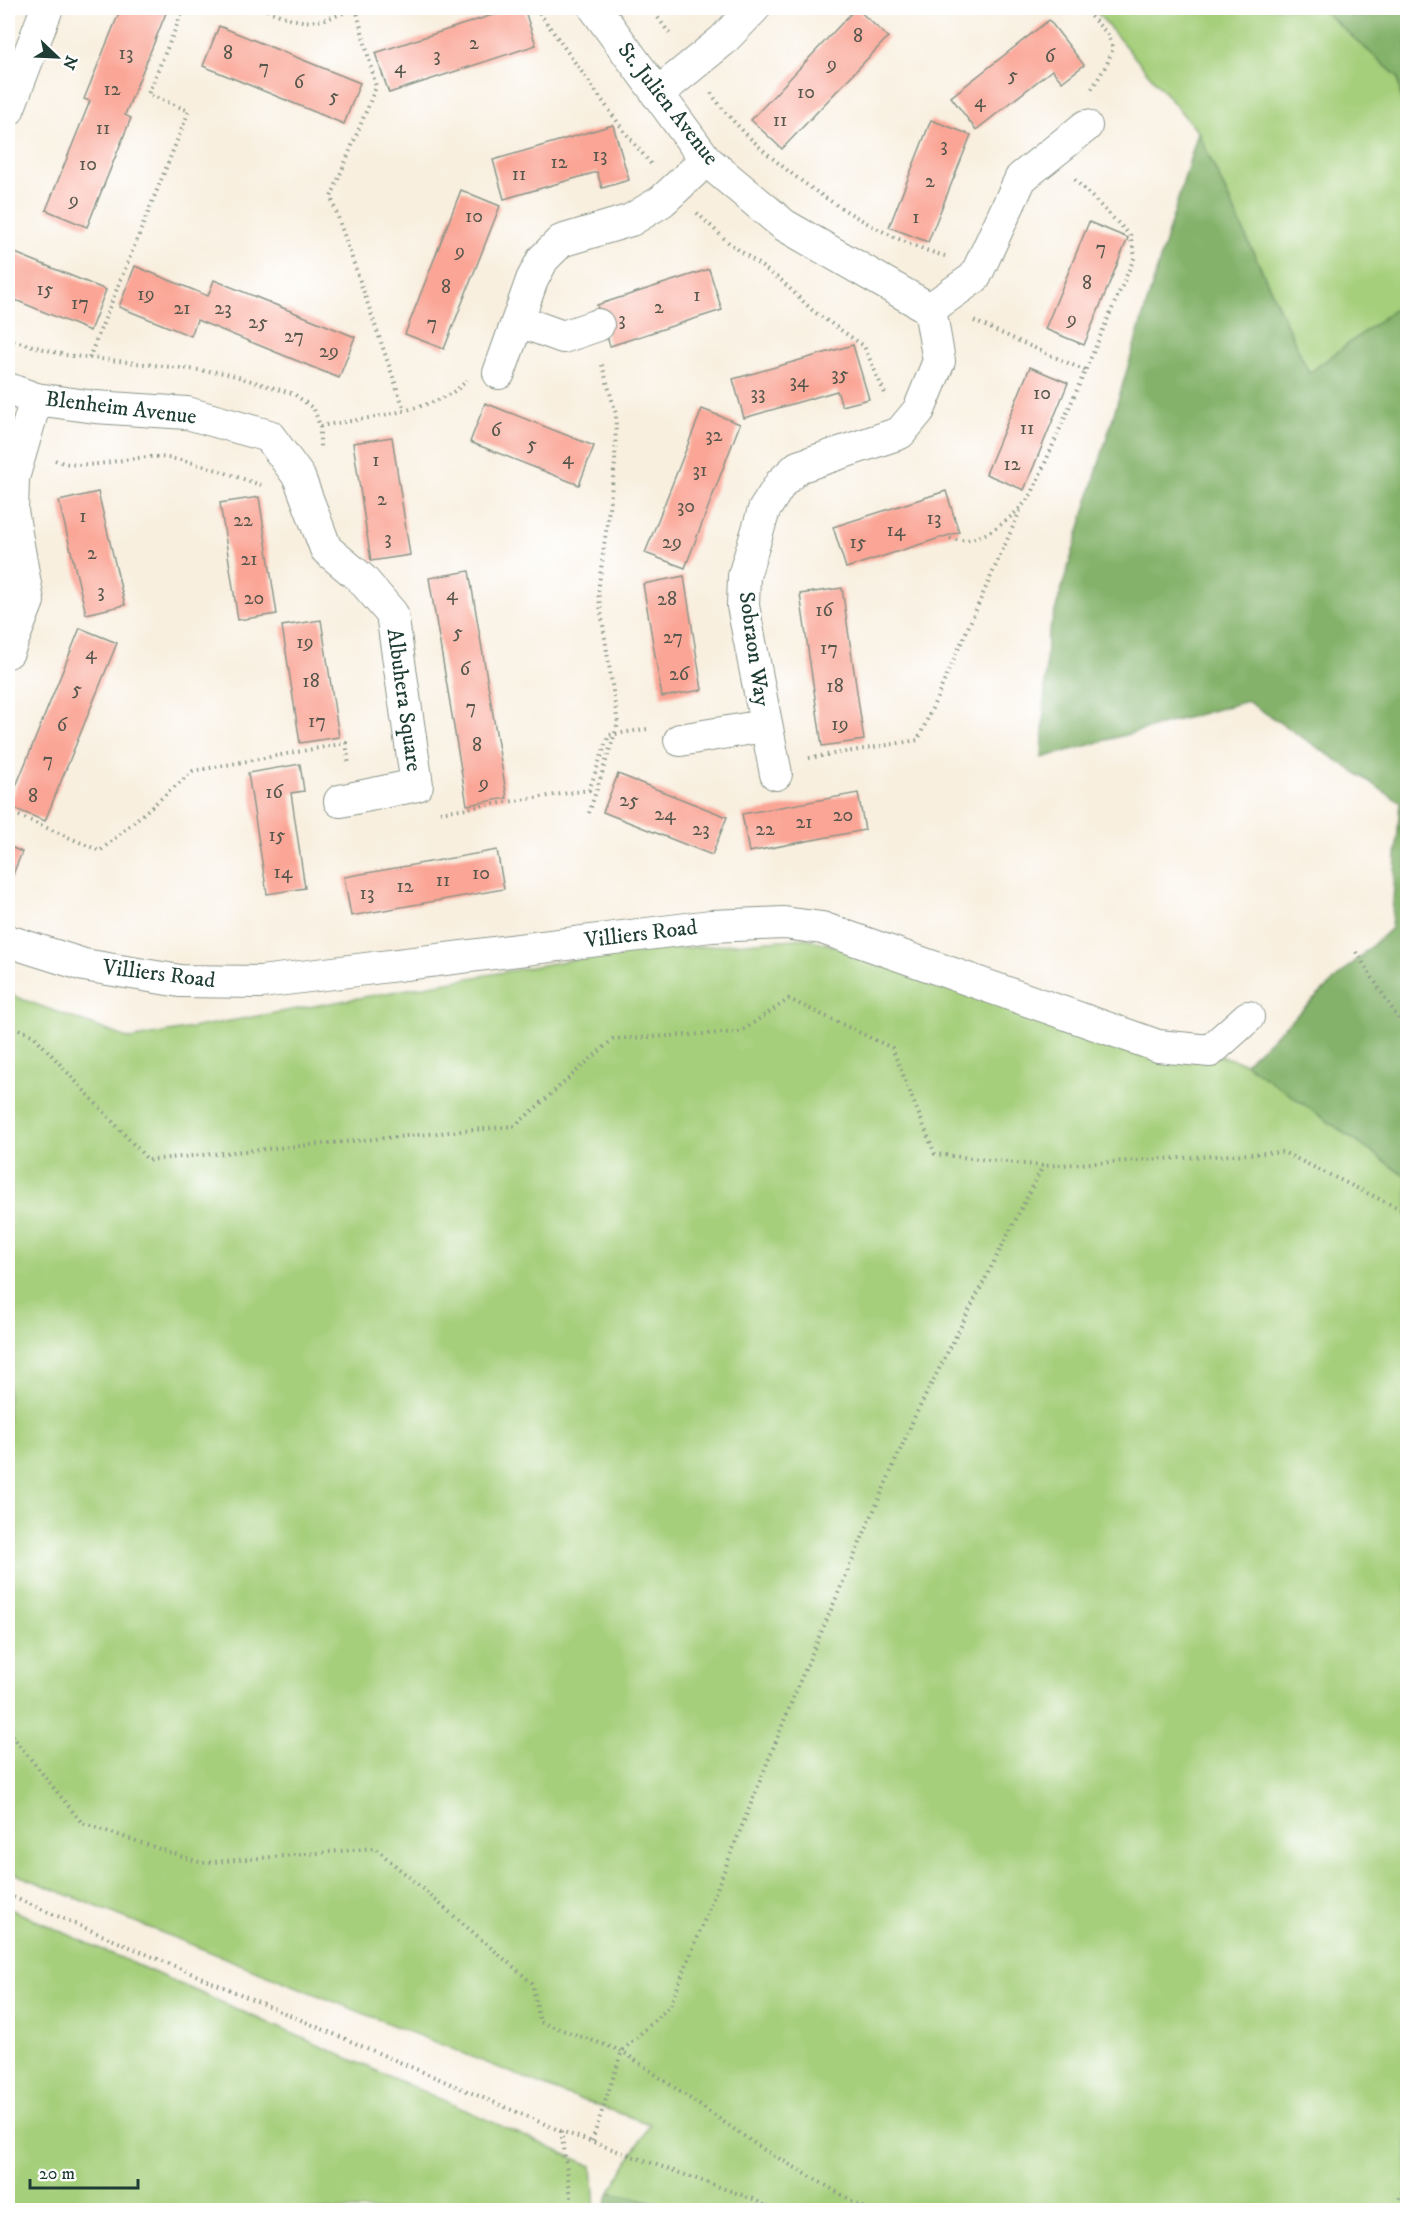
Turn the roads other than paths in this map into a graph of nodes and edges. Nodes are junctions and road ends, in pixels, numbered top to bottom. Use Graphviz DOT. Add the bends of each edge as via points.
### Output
graph roads {
  1 [pos="48,8"];
  2 [pos="595,8"];
  3 [pos="754,8"];
  4 [pos="15,66"];
  5 [pos="657,94"];
  6 [pos="8,110"];
  7 [pos="1086,112"];
  8 [pos="706,160"];
  9 [pos="930,309"];
  10 [pos="519,321"];
  11 [pos="594,326"];
  12 [pos="499,373"];
  13 [pos="22,394"];
  14 [pos="269,436"];
  15 [pos="8,651"];
  16 [pos="764,726"];
  17 [pos="680,740"];
  18 [pos="774,769"];
  19 [pos="347,799"];
  20 [pos="8,940"];
  21 [pos="1248,1017"];
  1 -- 4 [label="street"];
  2 -- 5 [label="street, St. Julien Avenue"];
  3 -- 5 [label="street"];
  4 -- 6 [label="street"];
  5 -- 8 [label="street, St. Julien Avenue"];
  7 -- 9 [label="street" via="1050,155 1021,178 975,278"];
  8 -- 9 [label="street, St. Julien Avenue" via="784,225"];
  8 -- 10 [label="street" via="662,201 632,220 561,241 543,259 532,279"];
  9 -- 16 [label="street, Sobraon Way" via="939,361 919,410 900,433 798,467 781,483 764,510 744,576 743,606"];
  10 -- 11 [label="street" via="564,337"];
  10 -- 12 [label="street"];
  13 -- 14 [label="street, Blenheim Avenue" via="95,407 187,413"];
  13 -- 15 [label="street" via="22,448 13,478 12,511 27,601"];
  14 -- 19 [label="street, Albuhera Square" via="299,477 326,549 362,579 392,614 417,785"];
  16 -- 17 [label="street, Sobraon Way"];
  16 -- 18 [label="street, Sobraon Way"];
  20 -- 21 [label="street, Villiers Road" via="84,965 180,981 261,982 711,926 784,923 822,928 1158,1046 1210,1052"];
}
